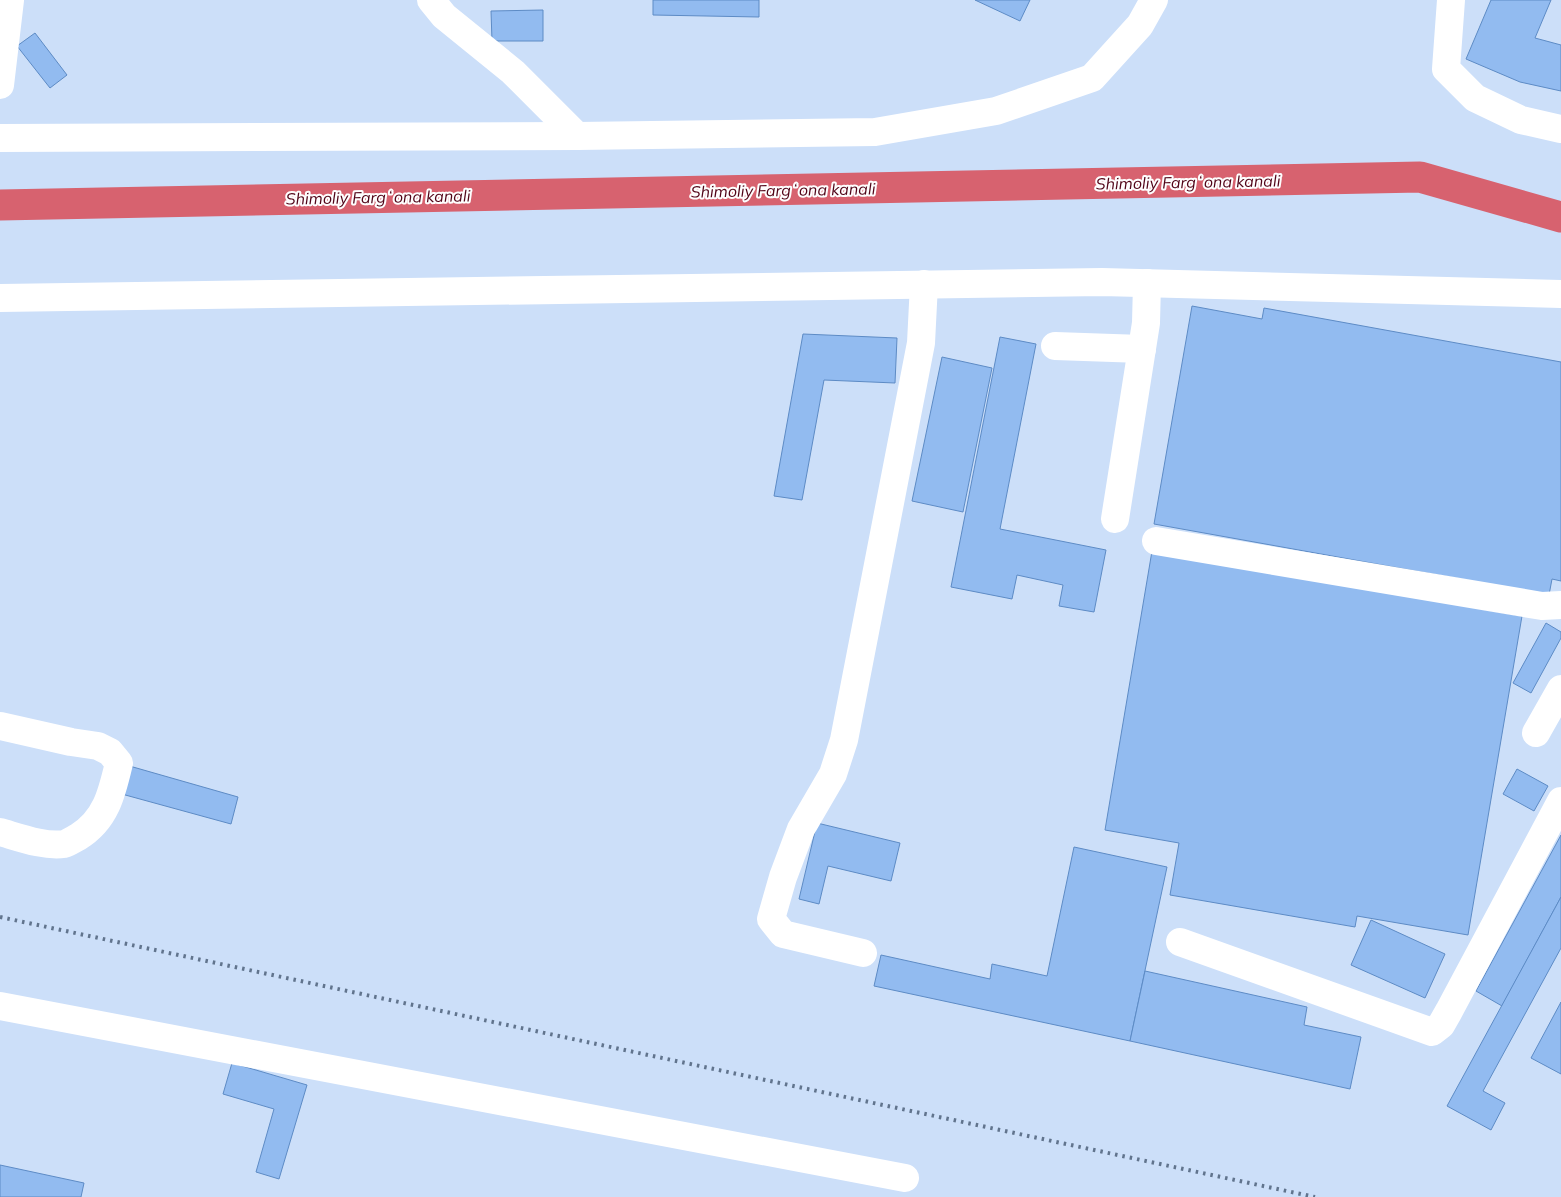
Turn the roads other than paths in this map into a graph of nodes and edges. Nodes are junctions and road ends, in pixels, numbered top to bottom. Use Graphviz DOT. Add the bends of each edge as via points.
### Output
graph roads {
  1 [pos="10,0"];
  2 [pos="431,0"];
  3 [pos="1154,0"];
  4 [pos="1451,0"];
  5 [pos="0,85"];
  6 [pos="1561,129"];
  7 [pos="577,136"];
  8 [pos="0,138"];
  9 [pos="1147,283"];
  10 [pos="924,284"];
  11 [pos="1561,294"];
  12 [pos="0,298"];
  13 [pos="1055,346"];
  14 [pos="1142,349"];
  15 [pos="1115,519"];
  16 [pos="1156,541"];
  17 [pos="1561,605"];
  18 [pos="1561,689"];
  19 [pos="0,726"];
  20 [pos="1536,733"];
  21 [pos="1561,801"];
  22 [pos="0,832"];
  23 [pos="1180,942"];
  24 [pos="862,953"];
  25 [pos="0,1006"];
  26 [pos="905,1178"];
  1 -- 5 [label="street"];
  2 -- 7 [label="street" via="444,16 513,72"];
  3 -- 7 [label="street" via="1140,25 1092,78 996,111 874,132"];
  4 -- 6 [label="street" via="1446,69 1474,98 1521,120"];
  7 -- 8 [label="street"];
  9 -- 10 [label="street"];
  9 -- 11 [label="street"];
  9 -- 14 [label="street"];
  10 -- 12 [label="street"];
  10 -- 24 [label="street" via="921,343 844,740 833,774 802,829 771,919 783,934"];
  13 -- 14 [label="street"];
  14 -- 15 [label="street"];
  16 -- 17 [label="street" via="1542,606"];
  18 -- 20 [label="street"];
  19 -- 22 [label="street" via="98,746 110,752 119,763 110,800 92,826 80,836 65,844"];
  21 -- 23 [label="street" via="1449,1012 1432,1032"];
  25 -- 26 [label="street"];
}
